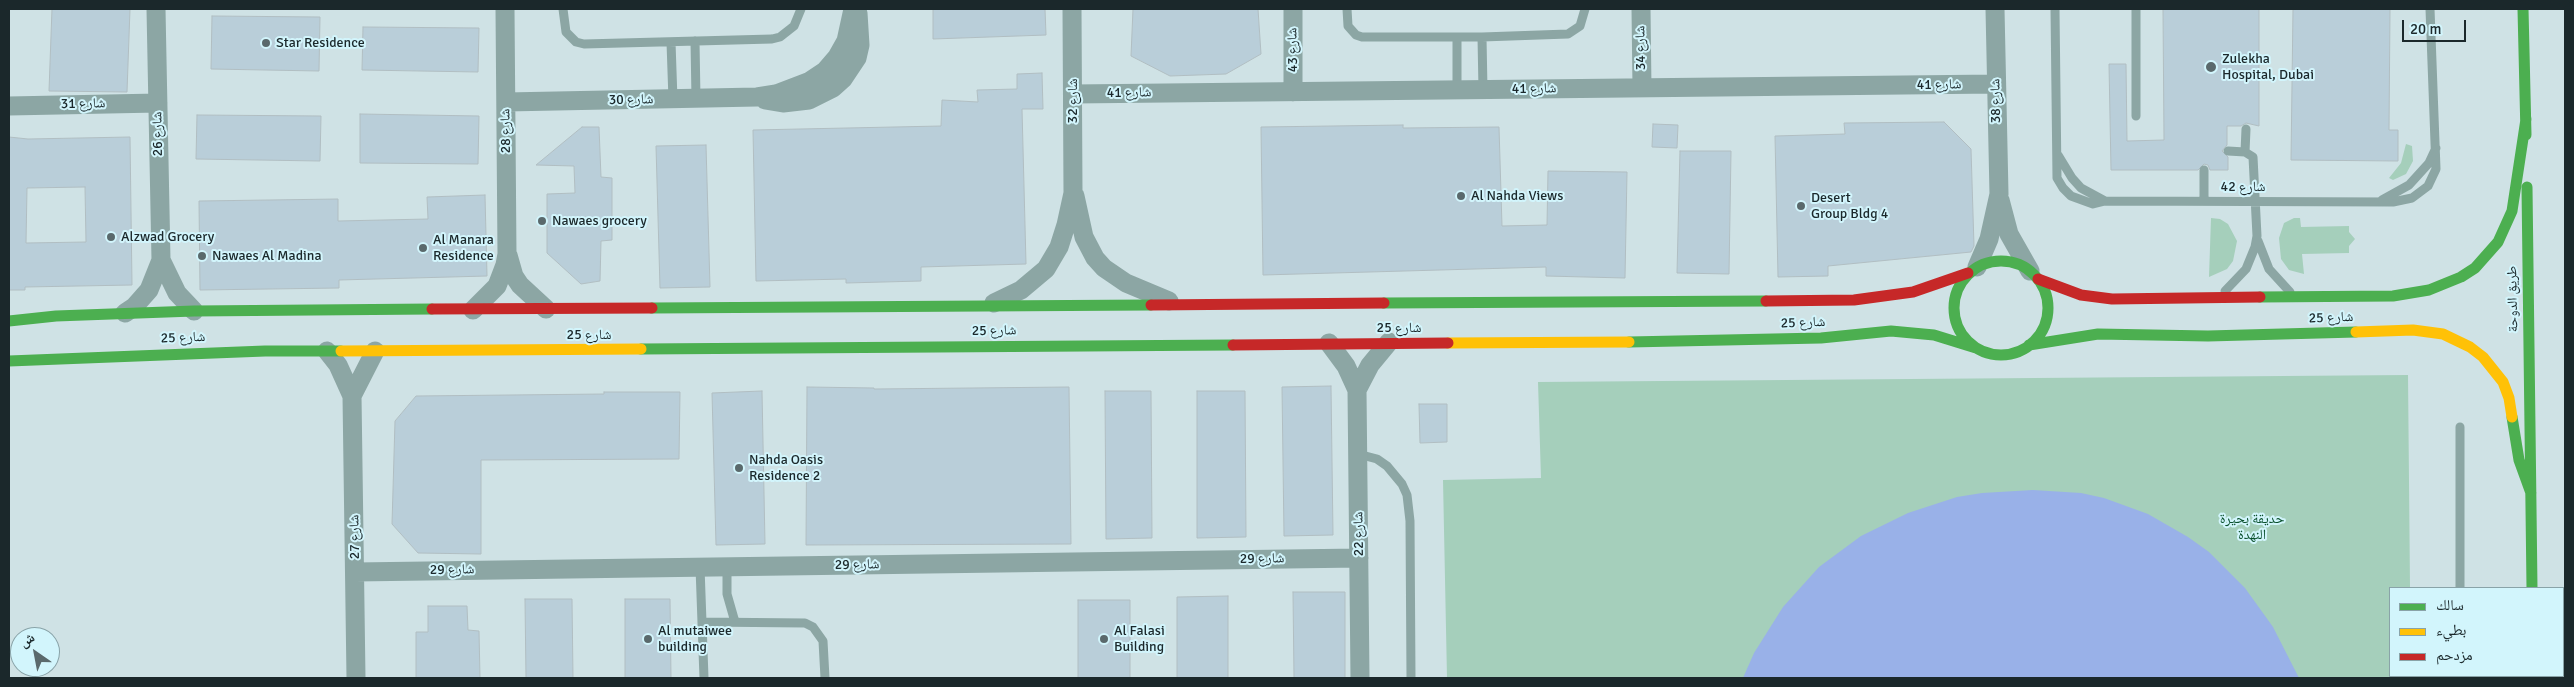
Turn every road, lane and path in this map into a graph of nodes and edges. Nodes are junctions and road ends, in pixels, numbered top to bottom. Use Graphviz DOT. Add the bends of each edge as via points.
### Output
graph roads {
  1 [pos="156,9"];
  2 [pos="505,9"];
  3 [pos="563,9"];
  4 [pos="801,9"];
  5 [pos="852,9"];
  6 [pos="856,9"];
  7 [pos="1072,9"];
  8 [pos="1292,9"];
  9 [pos="1347,9"];
  10 [pos="1585,9"];
  11 [pos="1641,9"];
  12 [pos="1996,9"];
  13 [pos="2055,9"];
  14 [pos="2136,9"];
  15 [pos="2430,9"];
  16 [pos="2523,9"];
  17 [pos="1457,37"];
  18 [pos="1482,37"];
  19 [pos="694,41"];
  20 [pos="671,42"];
  21 [pos="1996,84"];
  22 [pos="1642,88"];
  23 [pos="1457,90"];
  24 [pos="1483,90"];
  25 [pos="1294,92"];
  26 [pos="1073,94"];
  27 [pos="757,97"];
  28 [pos="696,99"];
  29 [pos="673,100"];
  30 [pos="506,102"];
  31 [pos="158,103"];
  32 [pos="9,106"];
  33 [pos="2136,116"];
  34 [pos="2526,119"];
  35 [pos="2246,129"];
  36 [pos="2436,148"];
  37 [pos="2228,151"];
  38 [pos="2245,152"];
  39 [pos="2058,154"];
  40 [pos="2204,170"];
  41 [pos="1073,192"];
  42 [pos="1999,194"];
  43 [pos="2105,201"];
  44 [pos="2204,201"];
  45 [pos="2257,201"];
  46 [pos="2381,201"];
  47 [pos="2257,236"];
  48 [pos="507,254"];
  49 [pos="161,260"];
  50 [pos="1973,270"];
  51 [pos="2034,275"];
  52 [pos="2296,296"];
  53 [pos="2217,297"];
  54 [pos="1174,303"];
  55 [pos="989,304"];
  56 [pos="546,308"];
  57 [pos="473,310"];
  58 [pos="194,311"];
  59 [pos="125,313"];
  60 [pos="9,321"];
  61 [pos="1390,342"];
  62 [pos="1329,343"];
  63 [pos="2029,345"];
  64 [pos="1976,348"];
  65 [pos="327,351"];
  66 [pos="375,351"];
  67 [pos="9,361"];
  68 [pos="1357,390"];
  69 [pos="352,396"];
  70 [pos="2460,427"];
  71 [pos="1358,454"];
  72 [pos="2531,493"];
  73 [pos="1359,558"];
  74 [pos="727,566"];
  75 [pos="700,567"];
  76 [pos="355,572"];
  77 [pos="2460,587"];
  78 [pos="2532,587"];
  79 [pos="703,622"];
  80 [pos="735,622"];
  81 [pos="356,678"];
  82 [pos="704,678"];
  83 [pos="825,678"];
  84 [pos="1360,678"];
  85 [pos="1411,678"];
  1 -- 31 [label="street, شارع 26"];
  2 -- 30 [label="street, شارع 28"];
  3 -- 20 [label="lane" via="566,32 576,42"];
  4 -- 19 [label="lane" via="794,26 780,37"];
  5 -- 27 [label="street, شارع 30" via="846,40 825,70 794,88"];
  6 -- 27 [label="street, شارع 30" via="860,45 851,69 843,79 822,94 796,102"];
  7 -- 26 [label="street, شارع 32"];
  8 -- 25 [label="street, شارع 43"];
  9 -- 17 [label="lane" via="1348,26 1362,37"];
  10 -- 18 [label="lane" via="1580,26 1568,34"];
  11 -- 22 [label="street, شارع 34"];
  12 -- 21 [label="street, شارع 38"];
  13 -- 39 [label="lane, شارع 42"];
  14 -- 33 [label="lane"];
  15 -- 36 [label="lane, شارع 42"];
  16 -- 34 [label="street, طريق الدوحة"];
  17 -- 18 [label="lane"];
  17 -- 23 [label="lane"];
  18 -- 24 [label="lane"];
  19 -- 20 [label="lane"];
  19 -- 28 [label="lane"];
  20 -- 29 [label="lane"];
  21 -- 22 [label="street, شارع 41"];
  21 -- 42 [label="street, شارع 38"];
  22 -- 24 [label="street, شارع 41"];
  23 -- 24 [label="street, شارع 41"];
  23 -- 25 [label="street, شارع 41"];
  25 -- 26 [label="street, شارع 41"];
  26 -- 41 [label="street, شارع 32"];
  27 -- 28 [label="street, شارع 30"];
  28 -- 29 [label="street, شارع 30"];
  29 -- 30 [label="street, شارع 30"];
  30 -- 48 [label="street, شارع 28"];
  31 -- 32 [label="street, شارع 31"];
  31 -- 49 [label="street, شارع 26"];
  34 -- 52 [label="street, شارع 25" via="2520,140 2512,211 2498,242 2475,268 2446,285 2411,294"];
  34 -- 72 [label="street, طريق الدوحة"];
  35 -- 38 [label="lane"];
  36 -- 46 [label="lane, شارع 42" via="2429,162 2409,185"];
  36 -- 46 [label="lane, شارع 42" via="2436,169 2428,186 2403,201"];
  37 -- 38 [label="lane"];
  38 -- 45 [label="lane" via="2254,161"];
  39 -- 43 [label="lane, شارع 42" via="2076,183"];
  39 -- 43 [label="lane, شارع 42" via="2057,178 2063,188 2082,202"];
  40 -- 44 [label="lane"];
  41 -- 54 [label="street, شارع 32" via="1084,237 1104,268 1126,283"];
  41 -- 55 [label="street, شارع 32" via="1064,236 1046,269 1021,290"];
  42 -- 50 [label="street, شارع 38" via="1991,231"];
  42 -- 51 [label="street, شارع 38" via="2009,234"];
  43 -- 44 [label="lane, شارع 42"];
  44 -- 45 [label="lane, شارع 42"];
  45 -- 46 [label="lane, شارع 42"];
  45 -- 47 [label="lane"];
  47 -- 52 [label="lane" via="2270,269"];
  47 -- 53 [label="lane" via="2246,269"];
  48 -- 56 [label="street, شارع 28" via="520,285"];
  48 -- 57 [label="street, شارع 28" via="506,265 496,286"];
  49 -- 58 [label="street, شارع 26" via="177,294"];
  49 -- 59 [label="street, شارع 26" via="149,290"];
  50 -- 51 [label="street" via="1998,261 2010,261"];
  50 -- 54 [label="street, شارع 25" via="1913,292 1854,300"];
  50 -- 64 [label="street" via="1956,293 1955,318 1963,336"];
  51 -- 53 [label="street, شارع 25" via="2066,291 2096,297"];
  51 -- 63 [label="street" via="2044,290 2047,314 2038,337"];
  52 -- 53 [label="street, شارع 25"];
  54 -- 55 [label="street, شارع 25"];
  55 -- 56 [label="street, شارع 25"];
  56 -- 57 [label="street, شارع 25"];
  57 -- 58 [label="street, شارع 25"];
  58 -- 59 [label="street, شارع 25"];
  59 -- 60 [label="street, شارع 25"];
  61 -- 62 [label="street, شارع 25"];
  61 -- 64 [label="street, شارع 25" via="1682,342 1821,338 1891,331 1934,335"];
  61 -- 68 [label="street, شارع 22" via="1370,365"];
  62 -- 66 [label="street, شارع 25"];
  62 -- 68 [label="street, شارع 22" via="1346,366"];
  63 -- 64 [label="street" via="2006,354 1987,353"];
  63 -- 72 [label="street, شارع 25" via="2098,334 2218,336 2414,330 2443,334 2464,343 2483,357 2503,382 2509,398 2519,460"];
  65 -- 66 [label="street, شارع 25"];
  65 -- 67 [label="street, شارع 25"];
  65 -- 69 [label="street, شارع 27" via="338,365"];
  66 -- 69 [label="street, شارع 27"];
  68 -- 71 [label="street, شارع 22"];
  69 -- 76 [label="street, شارع 27"];
  70 -- 77 [label="lane"];
  71 -- 73 [label="street, شارع 22"];
  71 -- 85 [label="lane" via="1377,459 1387,466 1396,474 1407,495"];
  72 -- 78 [label="street, طريق الدوحة"];
  73 -- 74 [label="street, شارع 29"];
  73 -- 84 [label="street, شارع 22"];
  74 -- 75 [label="street, شارع 29"];
  74 -- 80 [label="lane" via="727,594"];
  75 -- 76 [label="street, شارع 29"];
  75 -- 79 [label="lane"];
  76 -- 81 [label="street, شارع 27"];
  79 -- 80 [label="lane"];
  79 -- 82 [label="lane"];
  80 -- 83 [label="lane" via="813,627 823,641"];
}
